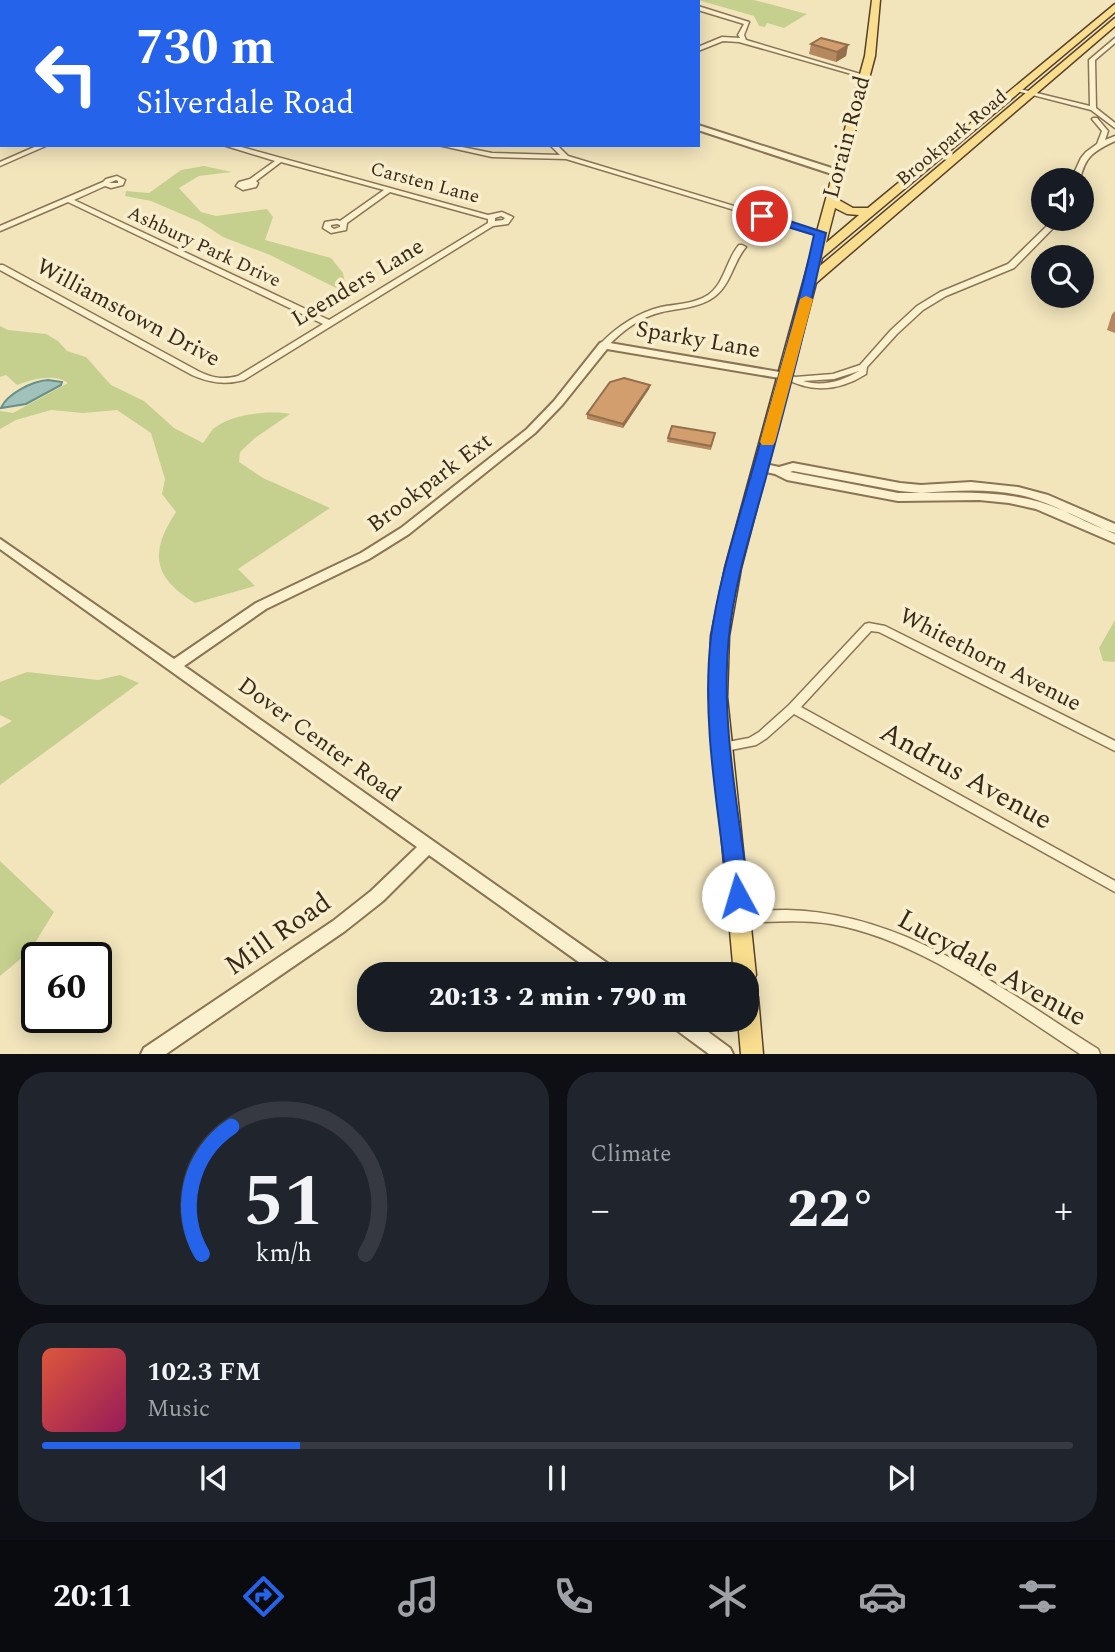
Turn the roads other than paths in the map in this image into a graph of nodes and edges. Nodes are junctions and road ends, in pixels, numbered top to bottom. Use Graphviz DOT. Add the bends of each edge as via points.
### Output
graph roads {
  1 [pos="876,0"];
  2 [pos="1115,7"];
  3 [pos="700,9"];
  4 [pos="1115,21"];
  5 [pos="1115,40"];
  6 [pos="744,41"];
  7 [pos="700,48"];
  8 [pos="864,76"];
  9 [pos="1016,90"];
  10 [pos="1037,97"];
  11 [pos="1095,112"];
  12 [pos="1115,126"];
  13 [pos="700,128"];
  14 [pos="1115,138"];
  15 [pos="1100,145"];
  16 [pos="40,147"];
  17 [pos="233,147"];
  18 [pos="452,147"];
  19 [pos="555,147"];
  20 [pos="566,157"];
  21 [pos="280,160"];
  22 [pos="0,164"];
  23 [pos="1080,168"];
  24 [pos="838,173"];
  25 [pos="252,181"];
  26 [pos="106,183"];
  27 [pos="390,189"];
  28 [pos="66,199"];
  29 [pos="830,200"];
  30 [pos="872,211"];
  31 [pos="491,220"];
  32 [pos="342,223"];
  33 [pos="0,229"];
  34 [pos="1046,231"];
  35 [pos="820,233"];
  36 [pos="742,247"];
  37 [pos="816,258"];
  38 [pos="0,267"];
  39 [pos="810,281"];
  40 [pos="328,323"];
  41 [pos="604,345"];
  42 [pos="241,378"];
  43 [pos="791,378"];
  44 [pos="761,467"];
  45 [pos="779,471"];
  46 [pos="1115,529"];
  47 [pos="1115,539"];
  48 [pos="0,543"];
  49 [pos="174,666"];
  50 [pos="793,708"];
  51 [pos="1115,746"];
  52 [pos="721,747"];
  53 [pos="427,847"];
  54 [pos="1115,887"];
  55 [pos="740,917"];
  56 [pos="592,962"];
  57 [pos="744,962"];
  58 [pos="694,1032"];
  59 [pos="750,1032"];
  60 [pos="150,1054"];
  61 [pos="724,1054"];
  62 [pos="752,1054"];
  63 [pos="1093,1054"];
  1 -- 8 [label="main road, Lorain Road"];
  2 -- 9 [label="main road, Brookpark Road"];
  3 -- 6 [label="street" via="747,23 741,35"];
  4 -- 10 [label="main road, Brookpark Road"];
  5 -- 11 [label="street" via="1092,61"];
  6 -- 7 [label="street" via="722,39"];
  6 -- 8 [label="street"];
  8 -- 24 [label="main road, Lorain Road"];
  9 -- 10 [label="street"];
  9 -- 30 [label="main road, Brookpark Road"];
  10 -- 11 [label="street"];
  10 -- 15 [label="street" via="1088,115 1102,125 1105,134"];
  10 -- 39 [label="main road, Brookpark Road"];
  11 -- 12 [label="street"];
  13 -- 24 [label="street"];
  14 -- 15 [label="street"];
  15 -- 23 [label="street" via="1083,157"];
  16 -- 22 [label="street"];
  17 -- 21 [label="street, Carsten Lane"];
  18 -- 20 [label="street" via="492,155"];
  19 -- 20 [label="street"];
  20 -- 35 [label="street"];
  21 -- 25 [label="street"];
  21 -- 27 [label="street, Carsten Lane"];
  24 -- 29 [label="main road, Lorain Road"];
  26 -- 28 [label="street"];
  27 -- 31 [label="street, Carsten Lane"];
  27 -- 32 [label="street"];
  28 -- 33 [label="street"];
  28 -- 40 [label="street, Ashbury Park Drive"];
  29 -- 30 [label="main road" via="851,212"];
  29 -- 35 [label="main road, Lorain Road"];
  30 -- 37 [label="main road, Brookpark Road"];
  31 -- 40 [label="street, Leenders Lane"];
  34 -- 43 [label="street" via="1011,266 920,308 858,375 838,383 804,385"];
  35 -- 37 [label="main road, Lorain Road"];
  36 -- 41 [label="street, Brookpark Ext" via="721,288 708,299 638,318"];
  37 -- 39 [label="main road, Lorain Road"];
  38 -- 42 [label="street, Williamstown Drive" via="215,383"];
  39 -- 43 [label="main road, Lorain Road"];
  40 -- 42 [label="street, Leenders Lane"];
  41 -- 43 [label="street, Sparky Lane"];
  41 -- 49 [label="street, Brookpark Ext" via="531,431 405,531 365,556 261,606"];
  43 -- 44 [label="main road, Lorain Road"];
  44 -- 45 [label="street"];
  44 -- 52 [label="main road, Lorain Road" via="720,636"];
  45 -- 46 [label="street" via="793,467 921,489 1006,489 1044,498"];
  45 -- 47 [label="street" via="898,497 1009,499 1039,506"];
  48 -- 49 [label="street, Dover Center Road"];
  49 -- 53 [label="street, Dover Center Road"];
  50 -- 51 [label="street, Whitethorn Avenue" via="863,632 875,627"];
  50 -- 52 [label="street, Whitethorn Avenue" via="752,742"];
  50 -- 54 [label="street, Andrus Avenue"];
  52 -- 55 [label="main road, Lorain Road"];
  53 -- 56 [label="street, Dover Center Road"];
  53 -- 60 [label="street, Mill Road" via="339,926"];
  55 -- 57 [label="main road, Lorain Road"];
  55 -- 63 [label="street, Lucydale Avenue" via="832,919 904,941"];
  58 -- 61 [label="street"];
  59 -- 62 [label="main road"];
}
